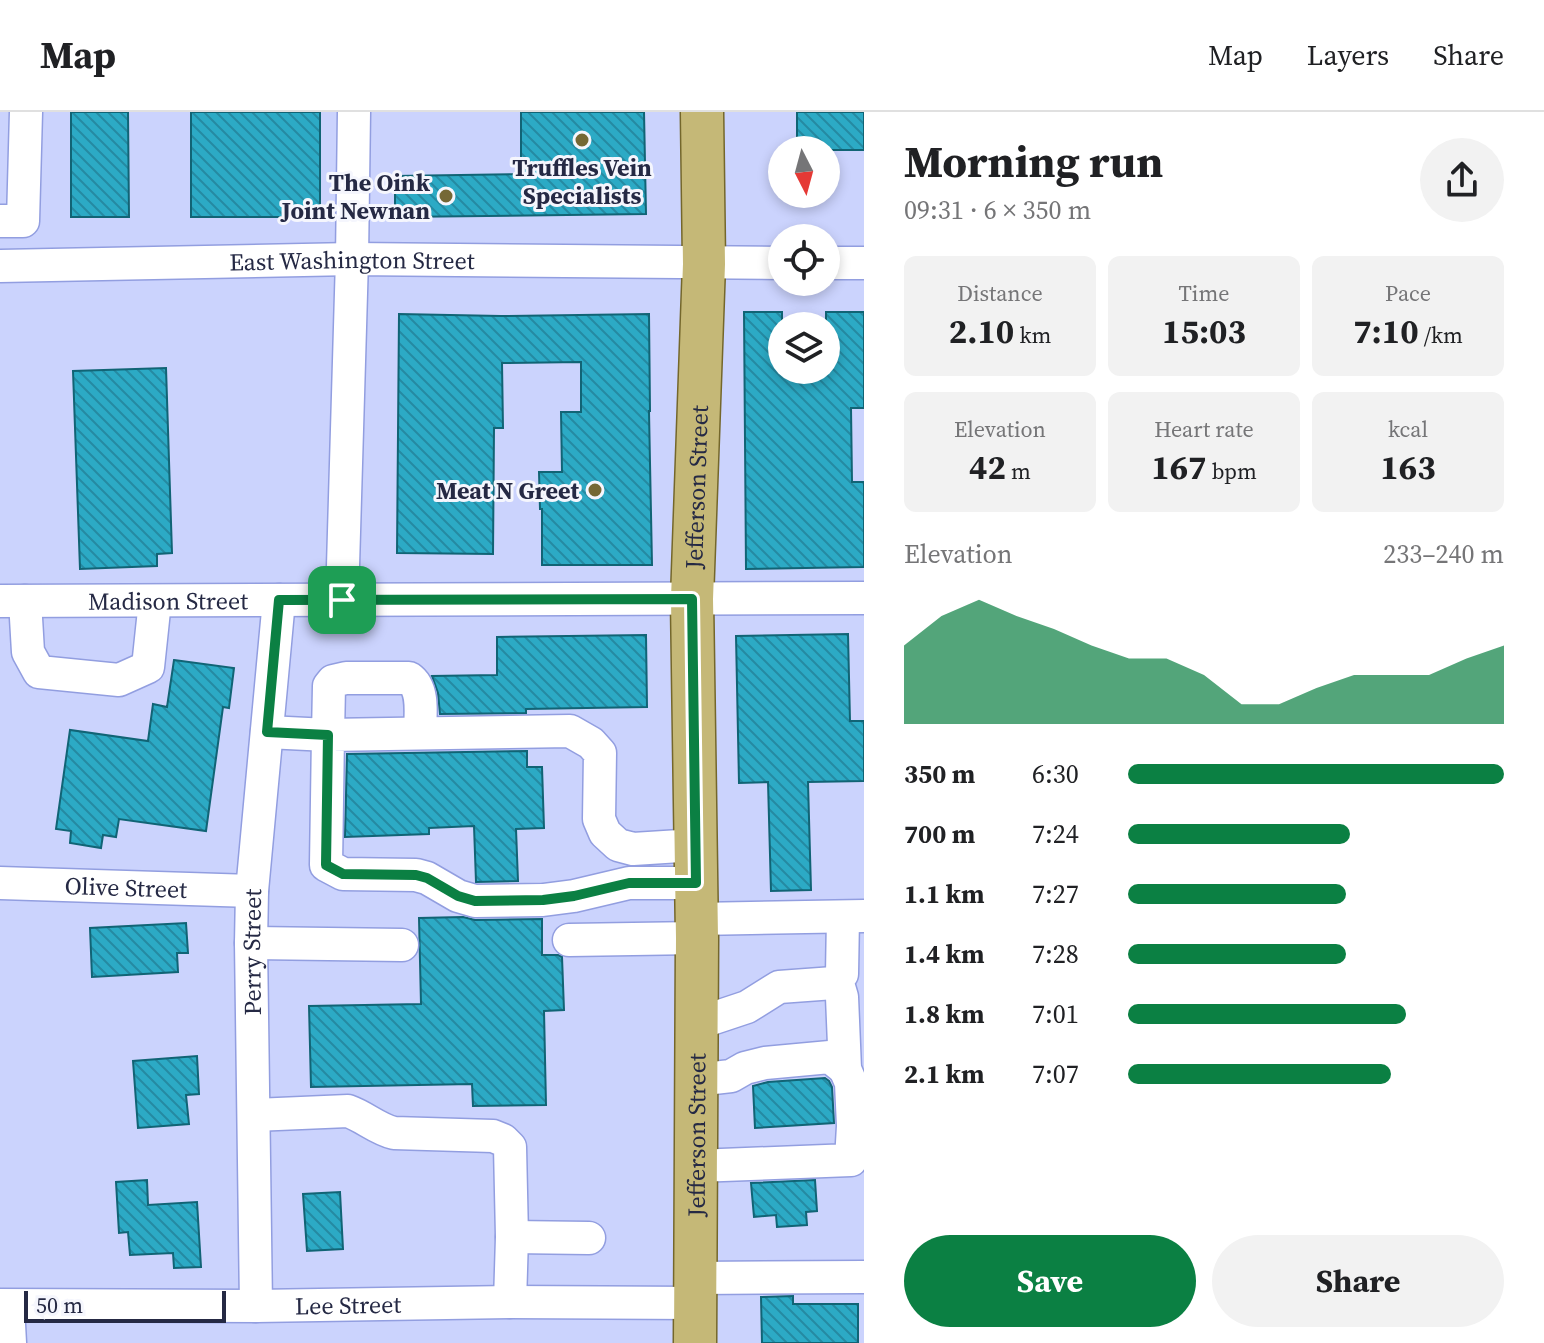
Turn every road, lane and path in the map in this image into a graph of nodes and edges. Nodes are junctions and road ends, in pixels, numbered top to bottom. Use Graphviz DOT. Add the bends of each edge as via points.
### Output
graph roads {
  1 [pos="26,112"];
  2 [pos="354,112"];
  3 [pos="702,112"];
  4 [pos="0,221"];
  5 [pos="352,259"];
  6 [pos="768,263"];
  7 [pos="840,263"];
  8 [pos="864,263"];
  9 [pos="704,264"];
  10 [pos="0,266"];
  11 [pos="864,598"];
  12 [pos="692,599"];
  13 [pos="279,600"];
  14 [pos="342,600"];
  15 [pos="12,601"];
  16 [pos="155,601"];
  17 [pos="267,732"];
  18 [pos="420,733"];
  19 [pos="328,735"];
  20 [pos="0,883"];
  21 [pos="252,891"];
  22 [pos="696,896"];
  23 [pos="854,917"];
  24 [pos="569,940"];
  25 [pos="251,943"];
  26 [pos="402,945"];
  27 [pos="837,980"];
  28 [pos="696,1024"];
  29 [pos="845,1069"];
  30 [pos="696,1080"];
  31 [pos="254,1115"];
  32 [pos="696,1166"];
  33 [pos="512,1237"];
  34 [pos="589,1238"];
  35 [pos="864,1277"];
  36 [pos="510,1302"];
  37 [pos="4,1306"];
  38 [pos="256,1306"];
  39 [pos="696,1308"];
  40 [pos="10,1343"];
  1 -- 4 [label="street" via="23,221"];
  2 -- 5 [label="street"];
  3 -- 9 [label="main road, Jefferson Street"];
  5 -- 9 [label="street, East Washington Street"];
  5 -- 10 [label="street, East Washington Street"];
  5 -- 14 [label="street"];
  6 -- 9 [label="street, East Washington Street"];
  7 -- 8 [label="street"];
  9 -- 12 [label="main road, Jefferson Street"];
  11 -- 12 [label="street, Madison Street"];
  12 -- 14 [label="street, Madison Street"];
  12 -- 22 [label="main road, Jefferson Street"];
  13 -- 14 [label="street, Madison Street"];
  13 -- 16 [label="street, Madison Street"];
  13 -- 17 [label="street, Perry Street"];
  15 -- 16 [label="street, Madison Street"];
  15 -- 16 [label="street" via="39,672 119,680 148,667"];
  17 -- 19 [label="street"];
  17 -- 21 [label="street, Perry Street"];
  18 -- 19 [label="street"];
  18 -- 19 [label="street" via="415,682 346,678 329,686"];
  18 -- 22 [label="street" via="570,731 591,743 600,753 599,819 605,833"];
  19 -- 22 [label="street" via="326,865 343,874 416,875 475,901 543,900 629,883"];
  20 -- 21 [label="street, Olive Street"];
  21 -- 25 [label="street, Perry Street"];
  22 -- 23 [label="street"];
  22 -- 24 [label="street"];
  22 -- 28 [label="main road, Jefferson Street"];
  23 -- 27 [label="street"];
  25 -- 26 [label="street"];
  25 -- 31 [label="street, Perry Street"];
  27 -- 28 [label="street" via="779,987 747,1007"];
  27 -- 29 [label="street"];
  28 -- 30 [label="main road, Jefferson Street"];
  29 -- 30 [label="street" via="830,1057 765,1063 731,1076"];
  29 -- 32 [label="street" via="851,1083 851,1160"];
  30 -- 32 [label="main road, Jefferson Street"];
  31 -- 33 [label="street" via="348,1111 394,1133 503,1140 510,1147"];
  31 -- 38 [label="street, Perry Street"];
  32 -- 39 [label="main road, Jefferson Street"];
  33 -- 34 [label="street"];
  33 -- 36 [label="street"];
  35 -- 39 [label="street, Lee Street"];
  36 -- 38 [label="street, Lee Street"];
  36 -- 39 [label="street, Lee Street"];
  37 -- 38 [label="street, Lee Street"];
  37 -- 40 [label="street"];
}
